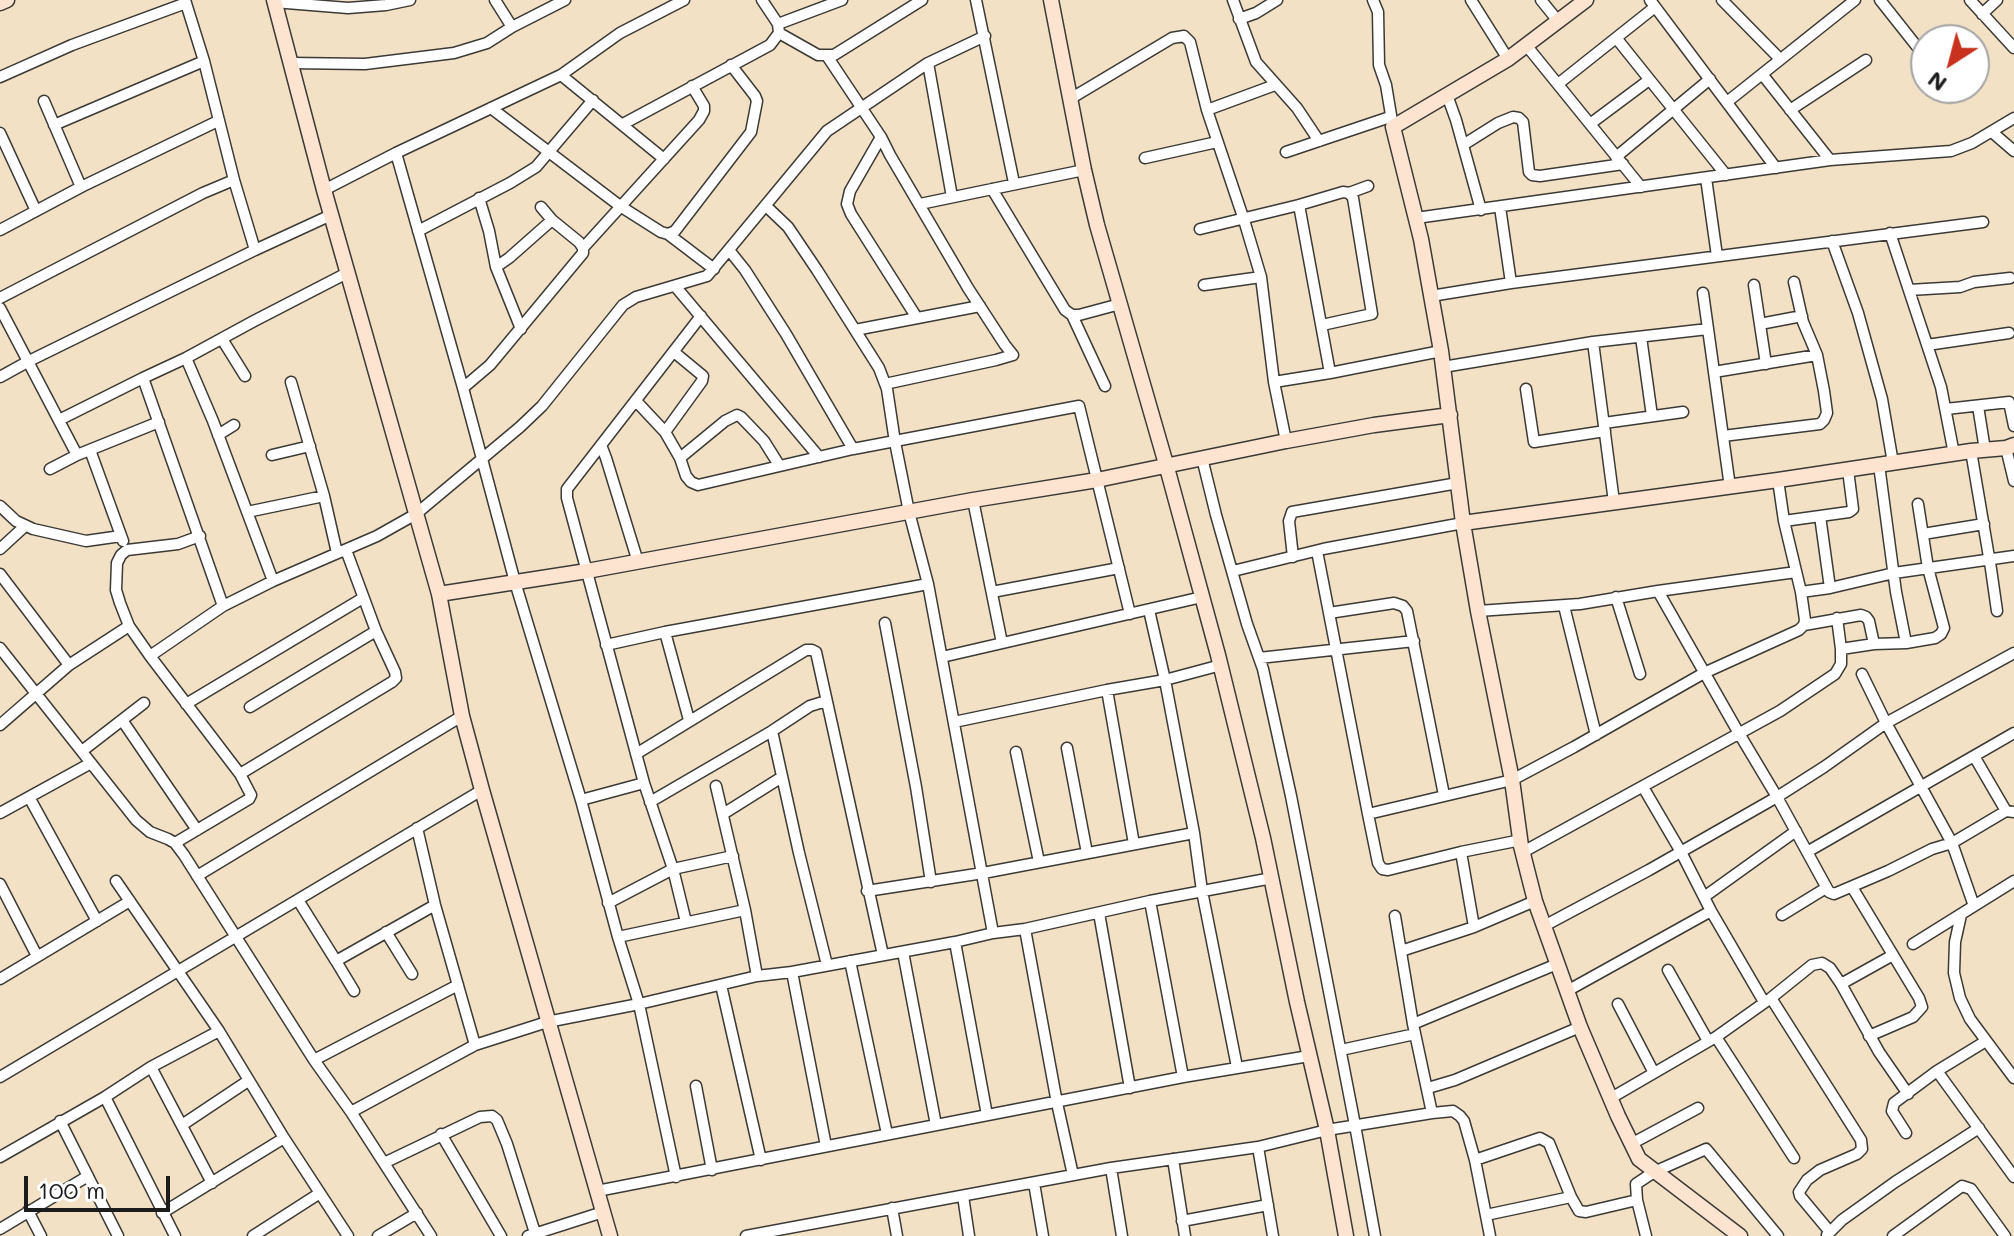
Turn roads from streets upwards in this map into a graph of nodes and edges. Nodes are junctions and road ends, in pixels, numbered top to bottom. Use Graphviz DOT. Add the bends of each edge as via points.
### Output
graph roads {
  1 [pos="7,0"];
  2 [pos="410,0"];
  3 [pos="495,0"];
  4 [pos="565,0"];
  5 [pos="684,0"];
  6 [pos="762,0"];
  7 [pos="842,0"];
  8 [pos="922,0"];
  9 [pos="976,0"];
  10 [pos="1051,0"];
  11 [pos="1233,0"];
  12 [pos="1277,0"];
  13 [pos="1471,0"];
  14 [pos="1541,0"];
  15 [pos="1586,0"];
  16 [pos="1722,0"];
  17 [pos="1855,0"];
  18 [pos="1880,0"];
  19 [pos="1970,0"];
  20 [pos="1997,0"];
  21 [pos="186,1"];
  22 [pos="274,1"];
  23 [pos="1376,2"];
  24 [pos="0,3"];
  25 [pos="1653,4"];
  26 [pos="1982,14"];
  27 [pos="1239,19"];
  28 [pos="1558,21"];
  29 [pos="512,27"];
  30 [pos="778,29"];
  31 [pos="985,36"];
  32 [pos="1910,38"];
  33 [pos="1617,39"];
  34 [pos="1526,45"];
  35 [pos="2014,48"];
  36 [pos="827,56"];
  37 [pos="1508,59"];
  38 [pos="1780,59"];
  39 [pos="1866,60"];
  40 [pos="204,61"];
  41 [pos="290,63"];
  42 [pos="928,63"];
  43 [pos="731,65"];
  44 [pos="1762,74"];
  45 [pos="561,75"];
  46 [pos="0,77"];
  47 [pos="1710,79"];
  48 [pos="1649,80"];
  49 [pos="1558,84"];
  50 [pos="1275,85"];
  51 [pos="692,86"];
  52 [pos="1447,95"];
  53 [pos="1070,99"];
  54 [pos="593,100"];
  55 [pos="44,101"];
  56 [pos="1727,102"];
  57 [pos="861,107"];
  58 [pos="491,108"];
  59 [pos="1673,109"];
  60 [pos="1207,110"];
  61 [pos="1790,110"];
  62 [pos="2014,118"];
  63 [pos="218,121"];
  64 [pos="1392,122"];
  65 [pos="623,124"];
  66 [pos="1590,124"];
  67 [pos="54,125"];
  68 [pos="1992,132"];
  69 [pos="881,137"];
  70 [pos="2,141"];
  71 [pos="1319,141"];
  72 [pos="1217,142"];
  73 [pos="1463,145"];
  74 [pos="2014,151"];
  75 [pos="549,152"];
  76 [pos="1286,152"];
  77 [pos="396,153"];
  78 [pos="1145,158"];
  79 [pos="664,159"];
  80 [pos="1619,160"];
  81 [pos="1830,160"];
  82 [pos="1776,168"];
  83 [pos="1084,170"];
  84 [pos="1726,175"];
  85 [pos="1706,178"];
  86 [pos="234,180"];
  87 [pos="1014,183"];
  88 [pos="1368,186"];
  89 [pos="81,187"];
  90 [pos="1641,187"];
  91 [pos="992,189"];
  92 [pos="324,190"];
  93 [pos="1349,193"];
  94 [pos="952,197"];
  95 [pos="479,198"];
  96 [pos="920,204"];
  97 [pos="1299,205"];
  98 [pos="620,206"];
  99 [pos="766,206"];
  100 [pos="541,207"];
  101 [pos="1500,207"];
  102 [pos="1481,210"];
  103 [pos="36,211"];
  104 [pos="331,215"];
  105 [pos="1416,218"];
  106 [pos="552,220"];
  107 [pos="1244,220"];
  108 [pos="1983,222"];
  109 [pos="1200,229"];
  110 [pos="0,230"];
  111 [pos="418,231"];
  112 [pos="1890,233"];
  113 [pos="668,234"];
  114 [pos="1832,241"];
  115 [pos="583,248"];
  116 [pos="255,250"];
  117 [pos="729,250"];
  118 [pos="1717,256"];
  119 [pos="496,267"];
  120 [pos="714,269"];
  121 [pos="347,273"];
  122 [pos="1261,277"];
  123 [pos="2010,278"];
  124 [pos="1794,282"];
  125 [pos="1511,283"];
  126 [pos="1204,285"];
  127 [pos="1754,285"];
  128 [pos="675,286"];
  129 [pos="1909,290"];
  130 [pos="1703,293"];
  131 [pos="1431,296"];
  132 [pos="0,298"];
  133 [pos="1120,304"];
  134 [pos="980,306"];
  135 [pos="0,308"];
  136 [pos="1072,315"];
  137 [pos="701,316"];
  138 [pos="1802,316"];
  139 [pos="917,318"];
  140 [pos="1760,324"];
  141 [pos="1322,325"];
  142 [pos="521,329"];
  143 [pos="1708,329"];
  144 [pos="855,330"];
  145 [pos="2009,333"];
  146 [pos="1641,337"];
  147 [pos="222,339"];
  148 [pos="1593,342"];
  149 [pos="1927,345"];
  150 [pos="674,352"];
  151 [pos="1817,355"];
  152 [pos="186,358"];
  153 [pos="1442,359"];
  154 [pos="29,361"];
  155 [pos="1766,364"];
  156 [pos="1714,372"];
  157 [pos="1330,373"];
  158 [pos="245,376"];
  159 [pos="0,377"];
  160 [pos="143,378"];
  161 [pos="291,382"];
  162 [pos="1274,382"];
  163 [pos="885,384"];
  164 [pos="1105,386"];
  165 [pos="463,388"];
  166 [pos="1526,389"];
  167 [pos="636,401"];
  168 [pos="1978,406"];
  169 [pos="1946,409"];
  170 [pos="1683,412"];
  171 [pos="1450,415"];
  172 [pos="1652,416"];
  173 [pos="59,420"];
  174 [pos="159,422"];
  175 [pos="234,425"];
  176 [pos="2014,426"];
  177 [pos="1604,427"];
  178 [pos="665,432"];
  179 [pos="218,435"];
  180 [pos="1723,436"];
  181 [pos="1286,441"];
  182 [pos="895,442"];
  183 [pos="601,445"];
  184 [pos="310,446"];
  185 [pos="2010,446"];
  186 [pos="853,449"];
  187 [pos="90,450"];
  188 [pos="1978,451"];
  189 [pos="1954,454"];
  190 [pos="77,455"];
  191 [pos="272,455"];
  192 [pos="819,457"];
  193 [pos="680,458"];
  194 [pos="1202,458"];
  195 [pos="482,459"];
  196 [pos="1166,464"];
  197 [pos="1886,464"];
  198 [pos="779,465"];
  199 [pos="50,469"];
  200 [pos="1848,470"];
  201 [pos="1097,480"];
  202 [pos="1778,480"];
  203 [pos="2014,481"];
  204 [pos="1458,483"];
  205 [pos="1730,487"];
  206 [pos="324,496"];
  207 [pos="973,500"];
  208 [pos="1614,502"];
  209 [pos="1918,504"];
  210 [pos="0,506"];
  211 [pos="247,512"];
  212 [pos="909,512"];
  213 [pos="416,514"];
  214 [pos="1820,516"];
  215 [pos="1784,521"];
  216 [pos="1463,523"];
  217 [pos="1984,524"];
  218 [pos="25,526"];
  219 [pos="1923,534"];
  220 [pos="121,536"];
  221 [pos="200,536"];
  222 [pos="0,549"];
  223 [pos="127,550"];
  224 [pos="342,551"];
  225 [pos="1317,551"];
  226 [pos="2014,556"];
  227 [pos="1293,557"];
  228 [pos="1990,559"];
  229 [pos="638,562"];
  230 [pos="1119,568"];
  231 [pos="1928,568"];
  232 [pos="587,571"];
  233 [pos="1233,571"];
  234 [pos="1796,572"];
  235 [pos="1894,573"];
  236 [pos="0,574"];
  237 [pos="273,581"];
  238 [pos="515,582"];
  239 [pos="928,584"];
  240 [pos="1830,588"];
  241 [pos="1658,591"];
  242 [pos="992,592"];
  243 [pos="1801,592"];
  244 [pos="439,594"];
  245 [pos="1202,597"];
  246 [pos="1616,597"];
  247 [pos="363,598"];
  248 [pos="223,606"];
  249 [pos="1564,606"];
  250 [pos="1149,610"];
  251 [pos="1478,611"];
  252 [pos="1997,611"];
  253 [pos="1329,613"];
  254 [pos="1130,614"];
  255 [pos="1837,618"];
  256 [pos="885,623"];
  257 [pos="1804,625"];
  258 [pos="129,626"];
  259 [pos="376,631"];
  260 [pos="665,632"];
  261 [pos="1414,641"];
  262 [pos="1002,643"];
  263 [pos="1906,643"];
  264 [pos="1874,644"];
  265 [pos="606,645"];
  266 [pos="0,648"];
  267 [pos="1841,649"];
  268 [pos="1336,650"];
  269 [pos="2014,653"];
  270 [pos="150,656"];
  271 [pos="942,657"];
  272 [pos="1259,658"];
  273 [pos="69,665"];
  274 [pos="1221,665"];
  275 [pos="1704,673"];
  276 [pos="1640,674"];
  277 [pos="1862,674"];
  278 [pos="1165,680"];
  279 [pos="1107,690"];
  280 [pos="35,694"];
  281 [pos="826,701"];
  282 [pos="144,703"];
  283 [pos="186,704"];
  284 [pos="250,707"];
  285 [pos="462,716"];
  286 [pos="122,720"];
  287 [pos="689,720"];
  288 [pos="954,722"];
  289 [pos="1886,723"];
  290 [pos="0,725"];
  291 [pos="772,731"];
  292 [pos="2014,733"];
  293 [pos="1739,734"];
  294 [pos="1596,735"];
  295 [pos="1067,748"];
  296 [pos="82,751"];
  297 [pos="1016,752"];
  298 [pos="636,754"];
  299 [pos="1974,756"];
  300 [pos="91,763"];
  301 [pos="240,774"];
  302 [pos="782,777"];
  303 [pos="1512,780"];
  304 [pos="644,783"];
  305 [pos="716,786"];
  306 [pos="1920,786"];
  307 [pos="1643,787"];
  308 [pos="482,790"];
  309 [pos="1444,795"];
  310 [pos="29,797"];
  311 [pos="1777,797"];
  312 [pos="581,800"];
  313 [pos="650,802"];
  314 [pos="2010,812"];
  315 [pos="0,813"];
  316 [pos="723,814"];
  317 [pos="1368,814"];
  318 [pos="417,828"];
  319 [pos="197,830"];
  320 [pos="1796,831"];
  321 [pos="1194,833"];
  322 [pos="175,843"];
  323 [pos="1952,843"];
  324 [pos="1134,844"];
  325 [pos="1522,846"];
  326 [pos="1461,852"];
  327 [pos="1681,852"];
  328 [pos="1807,852"];
  329 [pos="1087,853"];
  330 [pos="733,856"];
  331 [pos="1039,862"];
  332 [pos="673,869"];
  333 [pos="983,873"];
  334 [pos="197,876"];
  335 [pos="1272,878"];
  336 [pos="116,881"];
  337 [pos="2014,881"];
  338 [pos="931,882"];
  339 [pos="0,884"];
  340 [pos="1852,887"];
  341 [pos="1826,888"];
  342 [pos="867,891"];
  343 [pos="1202,891"];
  344 [pos="1704,897"];
  345 [pos="298,900"];
  346 [pos="130,901"];
  347 [pos="1150,901"];
  348 [pos="1535,901"];
  349 [pos="608,903"];
  350 [pos="435,905"];
  351 [pos="1974,906"];
  352 [pos="745,910"];
  353 [pos="1711,911"];
  354 [pos="1099,913"];
  355 [pos="1782,915"];
  356 [pos="1961,915"];
  357 [pos="1395,916"];
  358 [pos="97,921"];
  359 [pos="686,922"];
  360 [pos="1544,926"];
  361 [pos="1474,927"];
  362 [pos="1025,929"];
  363 [pos="386,932"];
  364 [pos="993,933"];
  365 [pos="237,937"];
  366 [pos="618,937"];
  367 [pos="955,942"];
  368 [pos="1913,944"];
  369 [pos="1401,951"];
  370 [pos="903,952"];
  371 [pos="883,955"];
  372 [pos="1893,955"];
  373 [pos="37,956"];
  374 [pos="336,961"];
  375 [pos="850,961"];
  376 [pos="1557,964"];
  377 [pos="827,965"];
  378 [pos="1668,970"];
  379 [pos="792,972"];
  380 [pos="178,973"];
  381 [pos="412,974"];
  382 [pos="757,976"];
  383 [pos="0,979"];
  384 [pos="1841,984"];
  385 [pos="458,985"];
  386 [pos="721,985"];
  387 [pos="354,991"];
  388 [pos="1567,991"];
  389 [pos="1768,1000"];
  390 [pos="639,1004"];
  391 [pos="1618,1004"];
  392 [pos="547,1022"];
  393 [pos="1580,1027"];
  394 [pos="1414,1029"];
  395 [pos="219,1031"];
  396 [pos="1869,1036"];
  397 [pos="1712,1039"];
  398 [pos="1986,1041"];
  399 [pos="475,1045"];
  400 [pos="1341,1050"];
  401 [pos="1309,1056"];
  402 [pos="314,1060"];
  403 [pos="151,1067"];
  404 [pos="1237,1067"];
  405 [pos="1937,1071"];
  406 [pos="1654,1073"];
  407 [pos="0,1077"];
  408 [pos="1183,1077"];
  409 [pos="2014,1078"];
  410 [pos="248,1081"];
  411 [pos="696,1086"];
  412 [pos="1130,1088"];
  413 [pos="1428,1088"];
  414 [pos="1908,1094"];
  415 [pos="105,1097"];
  416 [pos="1611,1098"];
  417 [pos="1057,1103"];
  418 [pos="1698,1108"];
  419 [pos="351,1112"];
  420 [pos="1432,1113"];
  421 [pos="987,1115"];
  422 [pos="60,1121"];
  423 [pos="182,1125"];
  424 [pos="936,1125"];
  425 [pos="1355,1125"];
  426 [pos="1979,1128"];
  427 [pos="1327,1130"];
  428 [pos="1906,1133"];
  429 [pos="441,1134"];
  430 [pos="887,1134"];
  431 [pos="284,1138"];
  432 [pos="1631,1144"];
  433 [pos="826,1146"];
  434 [pos="1258,1147"];
  435 [pos="0,1157"];
  436 [pos="1794,1158"];
  437 [pos="1173,1159"];
  438 [pos="761,1160"];
  439 [pos="1475,1160"];
  440 [pos="384,1163"];
  441 [pos="1111,1168"];
  442 [pos="712,1170"];
  443 [pos="1654,1172"];
  444 [pos="1073,1175"];
  445 [pos="88,1176"];
  446 [pos="676,1177"];
  447 [pos="2014,1177"];
  448 [pos="212,1183"];
  449 [pos="1034,1183"];
  450 [pos="597,1191"];
  451 [pos="320,1193"];
  452 [pos="963,1196"];
  453 [pos="1571,1197"];
  454 [pos="1637,1200"];
  455 [pos="1268,1205"];
  456 [pos="892,1208"];
  457 [pos="28,1211"];
  458 [pos="603,1212"];
  459 [pos="162,1213"];
  460 [pos="417,1213"];
  461 [pos="1486,1215"];
  462 [pos="1182,1221"];
  463 [pos="0,1229"];
  464 [pos="1828,1234"];
  465 [pos="533,1235"];
  466 [pos="41,1236"];
  467 [pos="118,1236"];
  468 [pos="175,1236"];
  469 [pos="253,1236"];
  470 [pos="348,1236"];
  471 [pos="378,1236"];
  472 [pos="431,1236"];
  473 [pos="501,1236"];
  474 [pos="610,1236"];
  475 [pos="746,1236"];
  476 [pos="897,1236"];
  477 [pos="969,1236"];
  478 [pos="1043,1236"];
  479 [pos="1122,1236"];
  480 [pos="1185,1236"];
  481 [pos="1273,1236"];
  482 [pos="1346,1236"];
  483 [pos="1375,1236"];
  484 [pos="1490,1236"];
  485 [pos="1646,1236"];
  486 [pos="1740,1236"];
  487 [pos="1778,1236"];
  488 [pos="1893,1236"];
  489 [pos="2005,1236"];
  1 -- 24 [label="street"];
  2 -- 22 [label="street" via="348,8"];
  3 -- 29 [label="street"];
  4 -- 29 [label="street"];
  5 -- 45 [label="street" via="620,33"];
  6 -- 30 [label="street"];
  7 -- 30 [label="street"];
  8 -- 36 [label="street"];
  9 -- 31 [label="street"];
  10 -- 53 [label="street"];
  11 -- 27 [label="street"];
  12 -- 27 [label="street"];
  13 -- 37 [label="street"];
  14 -- 28 [label="street"];
  15 -- 28 [label="street"];
  16 -- 38 [label="street"];
  17 -- 38 [label="street"];
  18 -- 32 [label="street"];
  19 -- 26 [label="street"];
  20 -- 26 [label="street"];
  21 -- 40 [label="street"];
  21 -- 46 [label="street"];
  22 -- 41 [label="street"];
  23 -- 64 [label="street" via="1379,65"];
  25 -- 33 [label="street"];
  25 -- 47 [label="street"];
  26 -- 35 [label="street"];
  27 -- 50 [label="street" via="1256,62"];
  28 -- 34 [label="street"];
  29 -- 41 [label="street" via="487,43 454,53 365,64"];
  30 -- 36 [label="street"];
  30 -- 43 [label="street" via="770,45"];
  31 -- 42 [label="street"];
  31 -- 87 [label="street"];
  33 -- 48 [label="street"];
  33 -- 49 [label="street"];
  34 -- 37 [label="street"];
  34 -- 49 [label="street"];
  36 -- 57 [label="street"];
  37 -- 52 [label="street"];
  38 -- 44 [label="street"];
  39 -- 61 [label="street"];
  40 -- 63 [label="street"];
  40 -- 67 [label="street"];
  41 -- 92 [label="street"];
  42 -- 57 [label="street"];
  42 -- 94 [label="street"];
  43 -- 51 [label="street"];
  43 -- 113 [label="street" via="757,101 751,132"];
  44 -- 56 [label="street"];
  44 -- 61 [label="street"];
  45 -- 54 [label="street"];
  45 -- 58 [label="street"];
  47 -- 56 [label="street"];
  47 -- 59 [label="street"];
  48 -- 59 [label="street"];
  48 -- 66 [label="street"];
  49 -- 66 [label="street"];
  50 -- 60 [label="street"];
  50 -- 71 [label="street"];
  51 -- 65 [label="street"];
  51 -- 79 [label="street" via="704,111"];
  52 -- 64 [label="street"];
  52 -- 73 [label="street"];
  53 -- 60 [label="street" via="1172,38 1184,36"];
  53 -- 83 [label="street"];
  54 -- 65 [label="street"];
  54 -- 75 [label="street"];
  55 -- 67 [label="street"];
  56 -- 82 [label="street"];
  57 -- 69 [label="street"];
  57 -- 99 [label="street" via="827,131"];
  58 -- 75 [label="street"];
  58 -- 77 [label="street"];
  59 -- 80 [label="street"];
  59 -- 84 [label="street"];
  60 -- 72 [label="street"];
  61 -- 81 [label="street"];
  62 -- 68 [label="street"];
  63 -- 86 [label="street"];
  63 -- 89 [label="street"];
  64 -- 71 [label="street"];
  64 -- 105 [label="street"];
  65 -- 79 [label="street"];
  66 -- 80 [label="street"];
  67 -- 89 [label="street"];
  68 -- 74 [label="street"];
  68 -- 81 [label="street" via="1951,151"];
  69 -- 96 [label="street"];
  69 -- 139 [label="street" via="847,204"];
  70 -- 103 [label="street"];
  71 -- 76 [label="street"];
  72 -- 78 [label="street"];
  72 -- 107 [label="street"];
  73 -- 80 [label="street" via="1513,117 1523,122 1532,175"];
  73 -- 102 [label="street"];
  75 -- 95 [label="street" via="536,167"];
  75 -- 98 [label="street"];
  77 -- 92 [label="street"];
  77 -- 111 [label="street"];
  79 -- 98 [label="street"];
  80 -- 90 [label="street"];
  81 -- 82 [label="street"];
  82 -- 84 [label="street"];
  83 -- 87 [label="street"];
  83 -- 133 [label="street"];
  84 -- 85 [label="street"];
  85 -- 90 [label="street"];
  85 -- 118 [label="street"];
  86 -- 116 [label="street"];
  86 -- 132 [label="street"];
  87 -- 91 [label="street"];
  88 -- 93 [label="street"];
  89 -- 103 [label="street"];
  90 -- 101 [label="street"];
  91 -- 94 [label="street"];
  91 -- 136 [label="street"];
  92 -- 104 [label="street"];
  93 -- 97 [label="street"];
  93 -- 141 [label="street" via="1372,314"];
  94 -- 96 [label="street"];
  95 -- 111 [label="street"];
  95 -- 119 [label="street"];
  96 -- 134 [label="street"];
  97 -- 107 [label="street"];
  97 -- 141 [label="street"];
  98 -- 113 [label="street"];
  98 -- 115 [label="street"];
  99 -- 117 [label="street"];
  99 -- 144 [label="street" via="788,227"];
  100 -- 106 [label="street"];
  101 -- 102 [label="street"];
  101 -- 125 [label="street"];
  102 -- 105 [label="street"];
  103 -- 110 [label="street"];
  104 -- 116 [label="street"];
  104 -- 121 [label="street"];
  105 -- 131 [label="street"];
  106 -- 115 [label="street"];
  106 -- 119 [label="street"];
  107 -- 109 [label="street"];
  107 -- 122 [label="street"];
  108 -- 112 [label="street"];
  111 -- 165 [label="street"];
  112 -- 114 [label="street"];
  112 -- 129 [label="street"];
  113 -- 120 [label="street"];
  114 -- 118 [label="street"];
  114 -- 197 [label="street" via="1882,399"];
  115 -- 142 [label="street"];
  116 -- 154 [label="street"];
  117 -- 120 [label="street"];
  117 -- 186 [label="street"];
  118 -- 125 [label="street"];
  119 -- 142 [label="street"];
  120 -- 128 [label="street"];
  121 -- 147 [label="street"];
  121 -- 213 [label="street"];
  122 -- 126 [label="street"];
  122 -- 162 [label="street"];
  123 -- 129 [label="street"];
  124 -- 138 [label="street"];
  125 -- 131 [label="street"];
  127 -- 140 [label="street"];
  128 -- 137 [label="street"];
  128 -- 195 [label="street" via="623,305 542,406"];
  129 -- 149 [label="street"];
  130 -- 143 [label="street"];
  131 -- 153 [label="street"];
  133 -- 136 [label="street"];
  133 -- 196 [label="street"];
  134 -- 139 [label="street"];
  134 -- 163 [label="street" via="1013,355"];
  135 -- 154 [label="street"];
  136 -- 164 [label="street"];
  137 -- 150 [label="street"];
  137 -- 192 [label="street"];
  138 -- 140 [label="street"];
  138 -- 151 [label="street"];
  139 -- 144 [label="street"];
  140 -- 155 [label="street"];
  141 -- 157 [label="street"];
  142 -- 165 [label="street"];
  143 -- 146 [label="street"];
  143 -- 156 [label="street"];
  144 -- 163 [label="street"];
  145 -- 149 [label="street"];
  146 -- 148 [label="street"];
  146 -- 172 [label="street"];
  147 -- 152 [label="street"];
  147 -- 158 [label="street"];
  148 -- 153 [label="street"];
  148 -- 177 [label="street"];
  149 -- 169 [label="street"];
  150 -- 167 [label="street"];
  150 -- 178 [label="street" via="703,376"];
  151 -- 155 [label="street"];
  151 -- 180 [label="street" via="1827,413 1820,424"];
  152 -- 160 [label="street"];
  152 -- 179 [label="street"];
  153 -- 157 [label="street"];
  153 -- 171 [label="street"];
  154 -- 159 [label="street"];
  154 -- 173 [label="street"];
  155 -- 156 [label="street"];
  156 -- 180 [label="street"];
  157 -- 162 [label="street"];
  160 -- 173 [label="street"];
  160 -- 174 [label="street"];
  161 -- 184 [label="street"];
  162 -- 181 [label="street"];
  163 -- 182 [label="street"];
  165 -- 195 [label="street"];
  166 -- 177 [label="street" via="1534,442"];
  167 -- 178 [label="street"];
  167 -- 183 [label="street"];
  168 -- 169 [label="street"];
  168 -- 176 [label="street" via="2009,402"];
  168 -- 188 [label="street"];
  169 -- 189 [label="street"];
  170 -- 172 [label="street"];
  171 -- 181 [label="street"];
  171 -- 204 [label="street"];
  172 -- 177 [label="street"];
  173 -- 190 [label="street"];
  174 -- 187 [label="street"];
  174 -- 221 [label="street"];
  175 -- 179 [label="street"];
  177 -- 208 [label="street"];
  178 -- 193 [label="street"];
  179 -- 211 [label="street"];
  180 -- 205 [label="street"];
  181 -- 194 [label="street"];
  182 -- 186 [label="street"];
  182 -- 201 [label="street" via="1079,406"];
  182 -- 212 [label="street"];
  183 -- 229 [label="street"];
  183 -- 232 [label="street" via="567,489"];
  184 -- 191 [label="street"];
  184 -- 206 [label="street"];
  185 -- 188 [label="street"];
  185 -- 203 [label="street"];
  186 -- 192 [label="street"];
  187 -- 190 [label="street"];
  187 -- 220 [label="street"];
  188 -- 189 [label="street"];
  188 -- 217 [label="street"];
  189 -- 197 [label="street"];
  190 -- 199 [label="street"];
  192 -- 198 [label="street"];
  193 -- 198 [label="street" via="686,476 698,485"];
  193 -- 198 [label="street" via="737,415"];
  194 -- 196 [label="street"];
  194 -- 233 [label="street"];
  195 -- 213 [label="street"];
  195 -- 238 [label="street"];
  196 -- 201 [label="street"];
  196 -- 245 [label="street"];
  197 -- 200 [label="street"];
  197 -- 235 [label="street"];
  200 -- 202 [label="street"];
  200 -- 214 [label="street" via="1853,509"];
  201 -- 207 [label="street"];
  201 -- 230 [label="street"];
  202 -- 205 [label="street"];
  202 -- 215 [label="street"];
  204 -- 216 [label="street"];
  204 -- 227 [label="street" via="1292,512"];
  205 -- 208 [label="street"];
  206 -- 211 [label="street"];
  206 -- 224 [label="street"];
  207 -- 212 [label="street"];
  207 -- 242 [label="street"];
  208 -- 216 [label="street"];
  209 -- 219 [label="street"];
  210 -- 218 [label="street"];
  211 -- 237 [label="street"];
  212 -- 229 [label="street"];
  212 -- 239 [label="street"];
  213 -- 224 [label="street"];
  213 -- 244 [label="street"];
  214 -- 215 [label="street"];
  214 -- 240 [label="street"];
  215 -- 234 [label="street"];
  216 -- 225 [label="street"];
  216 -- 251 [label="street"];
  217 -- 219 [label="street"];
  217 -- 228 [label="street"];
  218 -- 220 [label="street" via="86,541"];
  218 -- 222 [label="street"];
  219 -- 231 [label="street"];
  220 -- 223 [label="street"];
  221 -- 223 [label="street"];
  221 -- 248 [label="street"];
  223 -- 258 [label="street" via="117,563 116,580"];
  224 -- 237 [label="street"];
  224 -- 247 [label="street"];
  225 -- 227 [label="street"];
  225 -- 253 [label="street"];
  226 -- 228 [label="street"];
  227 -- 233 [label="street"];
  228 -- 231 [label="street"];
  228 -- 252 [label="street"];
  229 -- 232 [label="street"];
  230 -- 242 [label="street"];
  230 -- 254 [label="street"];
  231 -- 235 [label="street"];
  231 -- 263 [label="street" via="1944,628 1935,638"];
  232 -- 238 [label="street"];
  232 -- 265 [label="street"];
  233 -- 272 [label="street"];
  234 -- 241 [label="street"];
  234 -- 243 [label="street"];
  235 -- 240 [label="street"];
  235 -- 263 [label="street"];
  236 -- 273 [label="street"];
  237 -- 248 [label="street"];
  238 -- 244 [label="street"];
  238 -- 312 [label="street"];
  239 -- 260 [label="street"];
  239 -- 271 [label="street"];
  240 -- 243 [label="street"];
  241 -- 246 [label="street"];
  241 -- 275 [label="street"];
  242 -- 262 [label="street"];
  243 -- 257 [label="street"];
  244 -- 285 [label="street"];
  245 -- 250 [label="street"];
  245 -- 274 [label="street"];
  246 -- 249 [label="street"];
  246 -- 276 [label="street"];
  247 -- 259 [label="street"];
  247 -- 283 [label="street"];
  248 -- 270 [label="street"];
  249 -- 251 [label="street"];
  249 -- 294 [label="street"];
  250 -- 254 [label="street"];
  250 -- 278 [label="street"];
  251 -- 303 [label="street"];
  253 -- 261 [label="street" via="1394,603 1407,611"];
  253 -- 268 [label="street"];
  254 -- 262 [label="street"];
  255 -- 257 [label="street"];
  255 -- 264 [label="street" via="1866,617"];
  255 -- 267 [label="street"];
  256 -- 338 [label="street"];
  257 -- 275 [label="street"];
  258 -- 270 [label="street"];
  258 -- 273 [label="street"];
  259 -- 284 [label="street"];
  259 -- 301 [label="street" via="396,678"];
  260 -- 265 [label="street"];
  260 -- 287 [label="street"];
  261 -- 268 [label="street"];
  261 -- 309 [label="street"];
  262 -- 271 [label="street"];
  263 -- 264 [label="street"];
  264 -- 267 [label="street"];
  265 -- 298 [label="street"];
  266 -- 280 [label="street"];
  267 -- 293 [label="street" via="1835,674"];
  268 -- 272 [label="street"];
  268 -- 317 [label="street"];
  269 -- 289 [label="street"];
  270 -- 283 [label="street"];
  271 -- 288 [label="street"];
  272 -- 400 [label="street"];
  273 -- 280 [label="street"];
  274 -- 278 [label="street"];
  274 -- 335 [label="street"];
  275 -- 293 [label="street"];
  275 -- 294 [label="street"];
  277 -- 289 [label="street"];
  278 -- 279 [label="street"];
  278 -- 321 [label="street"];
  279 -- 288 [label="street"];
  279 -- 324 [label="street"];
  280 -- 290 [label="street"];
  280 -- 296 [label="street"];
  281 -- 287 [label="street" via="816,652 806,650"];
  281 -- 291 [label="street"];
  281 -- 342 [label="street"];
  282 -- 286 [label="street"];
  283 -- 301 [label="street"];
  285 -- 308 [label="street"];
  285 -- 334 [label="street"];
  286 -- 296 [label="street"];
  286 -- 319 [label="street"];
  287 -- 298 [label="street"];
  288 -- 333 [label="street"];
  289 -- 306 [label="street"];
  289 -- 311 [label="street"];
  291 -- 302 [label="street"];
  291 -- 313 [label="street"];
  292 -- 299 [label="street"];
  293 -- 307 [label="street"];
  293 -- 311 [label="street"];
  294 -- 303 [label="street"];
  295 -- 329 [label="street"];
  296 -- 300 [label="street"];
  297 -- 331 [label="street"];
  298 -- 304 [label="street"];
  299 -- 306 [label="street"];
  299 -- 314 [label="street"];
  300 -- 310 [label="street"];
  300 -- 322 [label="street" via="143,827"];
  301 -- 319 [label="street" via="249,799"];
  302 -- 316 [label="street"];
  302 -- 377 [label="street"];
  303 -- 309 [label="street"];
  303 -- 325 [label="street"];
  304 -- 312 [label="street"];
  304 -- 313 [label="street"];
  305 -- 316 [label="street"];
  306 -- 323 [label="street"];
  306 -- 328 [label="street"];
  307 -- 325 [label="street"];
  307 -- 327 [label="street"];
  308 -- 318 [label="street"];
  308 -- 392 [label="street"];
  309 -- 317 [label="street"];
  310 -- 315 [label="street"];
  310 -- 358 [label="street"];
  311 -- 320 [label="street"];
  311 -- 327 [label="street"];
  312 -- 349 [label="street"];
  313 -- 332 [label="street"];
  314 -- 323 [label="street"];
  316 -- 330 [label="street"];
  317 -- 326 [label="street" via="1382,869"];
  318 -- 345 [label="street"];
  318 -- 350 [label="street"];
  319 -- 322 [label="street"];
  320 -- 328 [label="street"];
  320 -- 344 [label="street"];
  321 -- 324 [label="street"];
  321 -- 343 [label="street"];
  322 -- 334 [label="street"];
  323 -- 340 [label="street"];
  323 -- 351 [label="street"];
  324 -- 329 [label="street"];
  325 -- 326 [label="street"];
  325 -- 348 [label="street"];
  326 -- 361 [label="street"];
  327 -- 344 [label="street"];
  327 -- 360 [label="street"];
  328 -- 341 [label="street"];
  329 -- 331 [label="street"];
  330 -- 332 [label="street"];
  330 -- 352 [label="street"];
  331 -- 333 [label="street"];
  332 -- 349 [label="street"];
  332 -- 359 [label="street"];
  333 -- 338 [label="street"];
  333 -- 364 [label="street"];
  334 -- 365 [label="street"];
  335 -- 343 [label="street"];
  335 -- 401 [label="street"];
  336 -- 346 [label="street"];
  337 -- 351 [label="street"];
  338 -- 342 [label="street"];
  339 -- 373 [label="street"];
  340 -- 341 [label="street" via="1834,894"];
  340 -- 372 [label="street"];
  341 -- 355 [label="street"];
  342 -- 371 [label="street"];
  343 -- 347 [label="street"];
  343 -- 404 [label="street"];
  344 -- 353 [label="street"];
  345 -- 365 [label="street"];
  345 -- 374 [label="street"];
  346 -- 358 [label="street"];
  346 -- 380 [label="street"];
  347 -- 354 [label="street"];
  347 -- 408 [label="street"];
  348 -- 360 [label="street"];
  348 -- 361 [label="street"];
  349 -- 366 [label="street"];
  350 -- 363 [label="street"];
  350 -- 385 [label="street"];
  351 -- 356 [label="street"];
  352 -- 359 [label="street"];
  352 -- 382 [label="street"];
  353 -- 388 [label="street"];
  353 -- 389 [label="street"];
  354 -- 362 [label="street"];
  354 -- 412 [label="street"];
  356 -- 368 [label="street"];
  356 -- 398 [label="street" via="1954,973 1960,998"];
  357 -- 369 [label="street"];
  358 -- 373 [label="street"];
  359 -- 366 [label="street"];
  360 -- 376 [label="street"];
  361 -- 369 [label="street"];
  362 -- 364 [label="street"];
  362 -- 417 [label="street"];
  363 -- 374 [label="street"];
  363 -- 381 [label="street"];
  364 -- 367 [label="street"];
  365 -- 380 [label="street"];
  365 -- 402 [label="street"];
  366 -- 390 [label="street"];
  367 -- 370 [label="street"];
  367 -- 421 [label="street"];
  369 -- 394 [label="street"];
  370 -- 371 [label="street"];
  370 -- 424 [label="street"];
  371 -- 375 [label="street"];
  372 -- 384 [label="street"];
  372 -- 396 [label="street" via="1922,1007 1913,1017"];
  373 -- 383 [label="street"];
  374 -- 387 [label="street"];
  375 -- 377 [label="street"];
  375 -- 430 [label="street"];
  376 -- 388 [label="street"];
  376 -- 394 [label="street"];
  377 -- 379 [label="street"];
  378 -- 397 [label="street"];
  379 -- 382 [label="street"];
  379 -- 433 [label="street"];
  380 -- 395 [label="street"];
  380 -- 407 [label="street"];
  382 -- 386 [label="street"];
  384 -- 389 [label="street" via="1830,968 1812,965"];
  384 -- 396 [label="street"];
  385 -- 399 [label="street"];
  385 -- 402 [label="street"];
  386 -- 390 [label="street"];
  386 -- 438 [label="street"];
  388 -- 393 [label="street"];
  389 -- 397 [label="street"];
  389 -- 464 [label="street" via="1861,1140 1857,1154 1820,1170 1799,1192"];
  390 -- 392 [label="street"];
  390 -- 446 [label="street"];
  391 -- 406 [label="street"];
  392 -- 399 [label="street"];
  392 -- 450 [label="street"];
  393 -- 413 [label="street"];
  393 -- 416 [label="street"];
  394 -- 400 [label="street"];
  394 -- 413 [label="street"];
  395 -- 403 [label="street"];
  395 -- 410 [label="street"];
  396 -- 414 [label="street"];
  397 -- 406 [label="street"];
  397 -- 436 [label="street"];
  398 -- 405 [label="street"];
  398 -- 409 [label="street"];
  399 -- 419 [label="street"];
  400 -- 425 [label="street"];
  401 -- 404 [label="street"];
  401 -- 427 [label="street"];
  402 -- 419 [label="street"];
  403 -- 415 [label="street"];
  403 -- 423 [label="street"];
  404 -- 408 [label="street"];
  405 -- 414 [label="street"];
  405 -- 426 [label="street"];
  406 -- 416 [label="street"];
  408 -- 412 [label="street"];
  410 -- 423 [label="street"];
  410 -- 431 [label="street"];
  411 -- 442 [label="street"];
  412 -- 417 [label="street"];
  413 -- 420 [label="street"];
  414 -- 428 [label="street" via="1892,1108"];
  415 -- 422 [label="street"];
  415 -- 459 [label="street"];
  416 -- 432 [label="street"];
  417 -- 421 [label="street"];
  417 -- 444 [label="street"];
  418 -- 432 [label="street"];
  419 -- 440 [label="street"];
  420 -- 425 [label="street"];
  420 -- 439 [label="street" via="1453,1111 1460,1116"];
  421 -- 424 [label="street"];
  422 -- 435 [label="street"];
  422 -- 445 [label="street"];
  423 -- 448 [label="street"];
  424 -- 430 [label="street"];
  425 -- 427 [label="street"];
  425 -- 483 [label="street"];
  426 -- 447 [label="street"];
  426 -- 464 [label="street" via="1895,1182"];
  427 -- 434 [label="street"];
  427 -- 482 [label="street"];
  429 -- 440 [label="street"];
  429 -- 465 [label="street" via="486,1115 497,1120"];
  429 -- 473 [label="street"];
  430 -- 433 [label="street"];
  431 -- 448 [label="street"];
  431 -- 451 [label="street"];
  432 -- 443 [label="street"];
  433 -- 438 [label="street"];
  434 -- 437 [label="street"];
  434 -- 455 [label="street"];
  437 -- 441 [label="street"];
  437 -- 462 [label="street"];
  438 -- 442 [label="street"];
  439 -- 453 [label="street" via="1545,1140"];
  439 -- 461 [label="street"];
  440 -- 460 [label="street"];
  441 -- 444 [label="street"];
  441 -- 479 [label="street"];
  442 -- 446 [label="street"];
  443 -- 454 [label="street" via="1636,1184"];
  443 -- 486 [label="street"];
  443 -- 487 [label="street" via="1706,1149"];
  444 -- 449 [label="street"];
  445 -- 457 [label="street"];
  445 -- 467 [label="street"];
  446 -- 450 [label="street"];
  448 -- 459 [label="street"];
  449 -- 452 [label="street"];
  449 -- 478 [label="street"];
  450 -- 458 [label="street"];
  451 -- 469 [label="street"];
  451 -- 470 [label="street"];
  452 -- 456 [label="street"];
  452 -- 477 [label="street"];
  453 -- 454 [label="street" via="1579,1211 1586,1212"];
  453 -- 461 [label="street"];
  454 -- 485 [label="street"];
  455 -- 462 [label="street"];
  455 -- 481 [label="street"];
  456 -- 475 [label="street"];
  456 -- 476 [label="street"];
  457 -- 463 [label="street"];
  457 -- 466 [label="street"];
  458 -- 465 [label="street"];
  458 -- 474 [label="street"];
  459 -- 468 [label="street"];
  460 -- 471 [label="street"];
  460 -- 472 [label="street"];
  461 -- 484 [label="street"];
  462 -- 480 [label="street"];
  488 -- 489 [label="street" via="1962,1186 1971,1189"];
}
